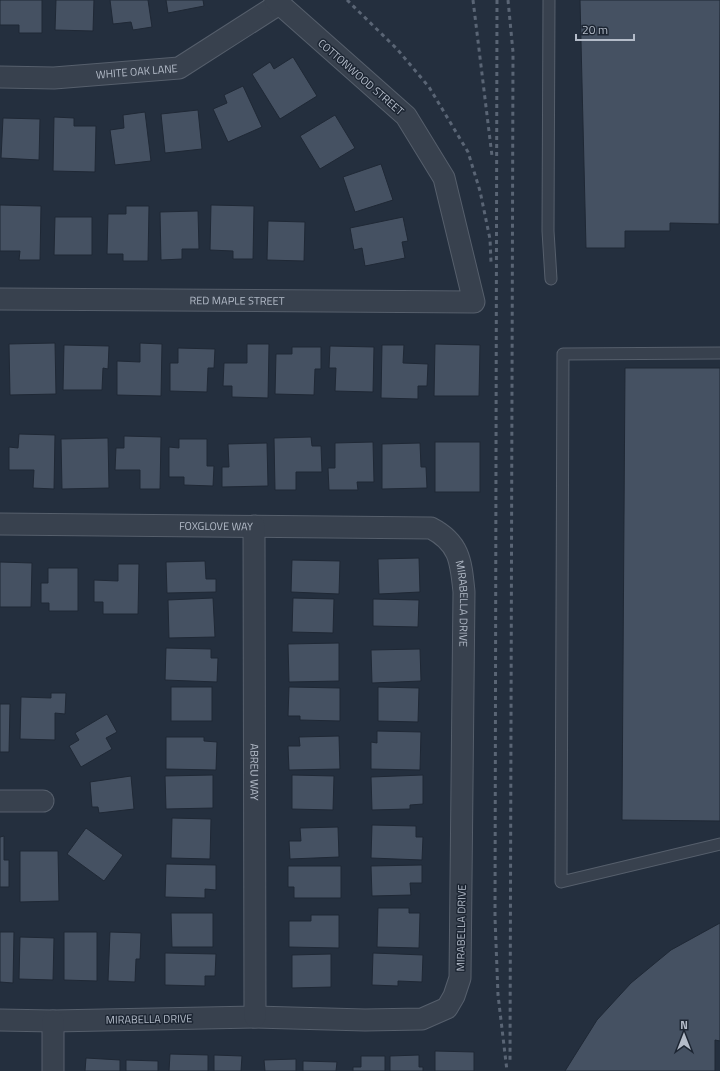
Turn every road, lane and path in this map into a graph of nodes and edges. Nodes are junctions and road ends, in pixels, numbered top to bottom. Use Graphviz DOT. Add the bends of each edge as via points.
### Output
graph roads {
  1 [pos="549,0"];
  2 [pos="277,2"];
  3 [pos="0,77"];
  4 [pos="551,279"];
  5 [pos="0,299"];
  6 [pos="474,302"];
  7 [pos="720,353"];
  8 [pos="0,524"];
  9 [pos="254,526"];
  10 [pos="431,528"];
  11 [pos="0,801"];
  12 [pos="43,801"];
  13 [pos="720,844"];
  14 [pos="255,1017"];
  15 [pos="0,1020"];
  16 [pos="53,1021"];
  17 [pos="54,1071"];
  1 -- 4 [label="lane" via="548,231"];
  2 -- 3 [label="street, WHITE OAK LANE" via="179,68 54,78"];
  2 -- 6 [label="street, COTTONWOOD STREET" via="406,116 444,178"];
  5 -- 6 [label="street, RED MAPLE STREET"];
  7 -- 13 [label="lane" via="563,354 561,882"];
  8 -- 9 [label="street, FOXGLOVE WAY"];
  9 -- 10 [label="street, FOXGLOVE WAY"];
  9 -- 14 [label="street, ABREU WAY"];
  10 -- 14 [label="street, MIRABELLA DRIVE" via="445,535 453,545 461,563 464,592 460,978 456,990 447,1008 422,1019"];
  11 -- 12 [label="street"];
  14 -- 16 [label="street, MIRABELLA DRIVE"];
  15 -- 16 [label="street, MIRABELLA DRIVE"];
  16 -- 17 [label="street"];
}
